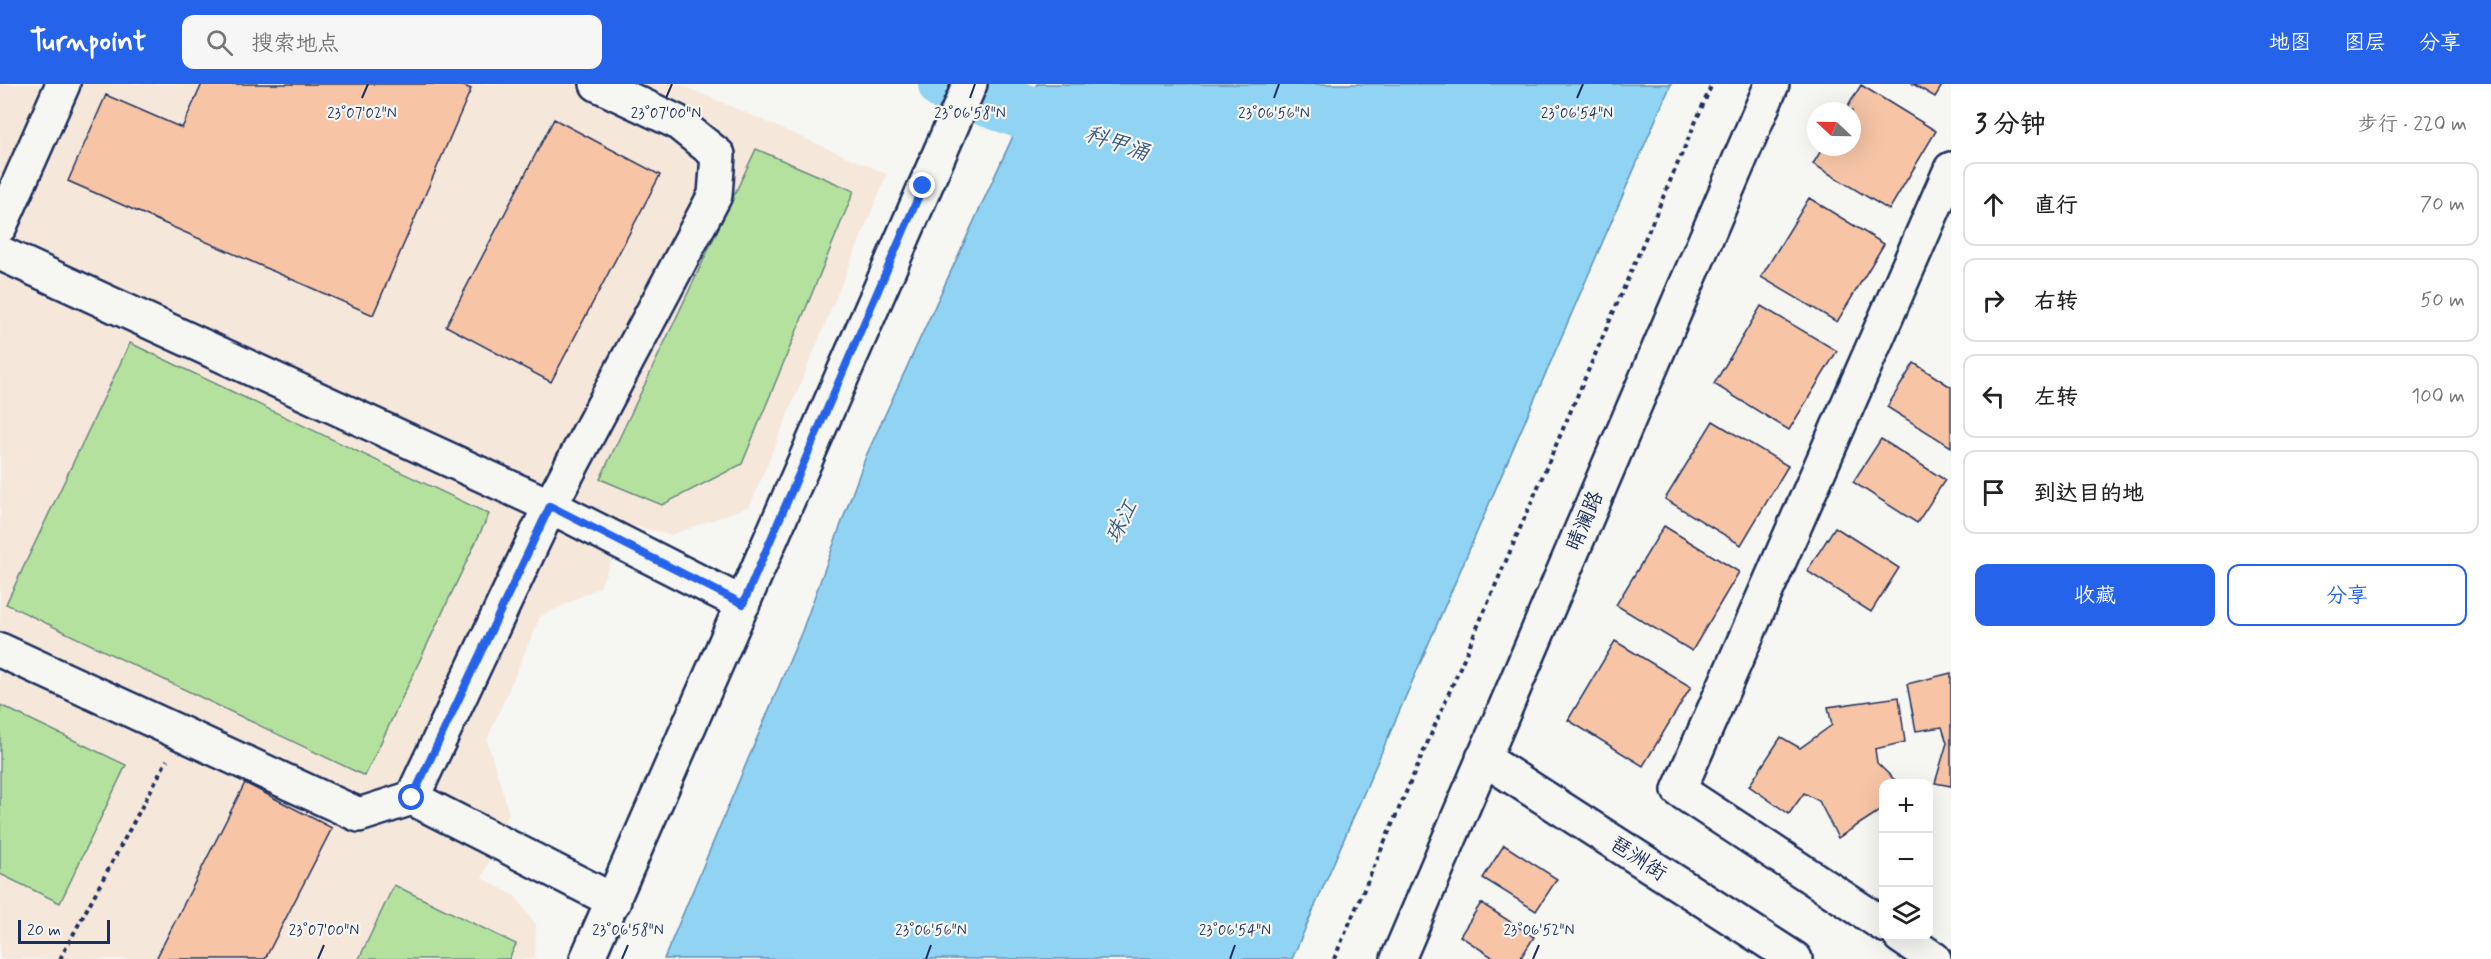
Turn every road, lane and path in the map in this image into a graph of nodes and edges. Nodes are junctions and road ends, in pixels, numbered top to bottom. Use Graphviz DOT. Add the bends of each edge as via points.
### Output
graph roads {
  1 [pos="63,84"];
  2 [pos="597,84"];
  3 [pos="970,84"];
  4 [pos="1712,84"];
  5 [pos="1772,84"];
  6 [pos="1951,169"];
  7 [pos="0,225"];
  8 [pos="0,253"];
  9 [pos="550,506"];
  10 [pos="743,604"];
  11 [pos="0,650"];
  12 [pos="181,733"];
  13 [pos="1483,758"];
  14 [pos="412,798"];
  15 [pos="614,901"];
  16 [pos="1879,922"];
  17 [pos="1907,941"];
  18 [pos="60,959"];
  19 [pos="587,959"];
  20 [pos="1334,959"];
  21 [pos="1398,959"];
  22 [pos="1795,959"];
  23 [pos="1934,959"];
  1 -- 7 [label="street"];
  2 -- 9 [label="street" via="677,122 718,156 715,195"];
  3 -- 10 [label="street"];
  4 -- 20 [label="path"];
  5 -- 13 [label="street, 晴澜路"];
  6 -- 16 [label="street" via="1679,790"];
  8 -- 9 [label="street"];
  9 -- 10 [label="street"];
  9 -- 14 [label="street"];
  10 -- 15 [label="street"];
  11 -- 12 [label="street"];
  12 -- 14 [label="street" via="359,815"];
  12 -- 18 [label="path"];
  13 -- 21 [label="street, 晴澜路"];
  13 -- 22 [label="street, 琶洲街"];
  14 -- 15 [label="street"];
  15 -- 19 [label="street"];
  17 -- 23 [label="street"];
}
